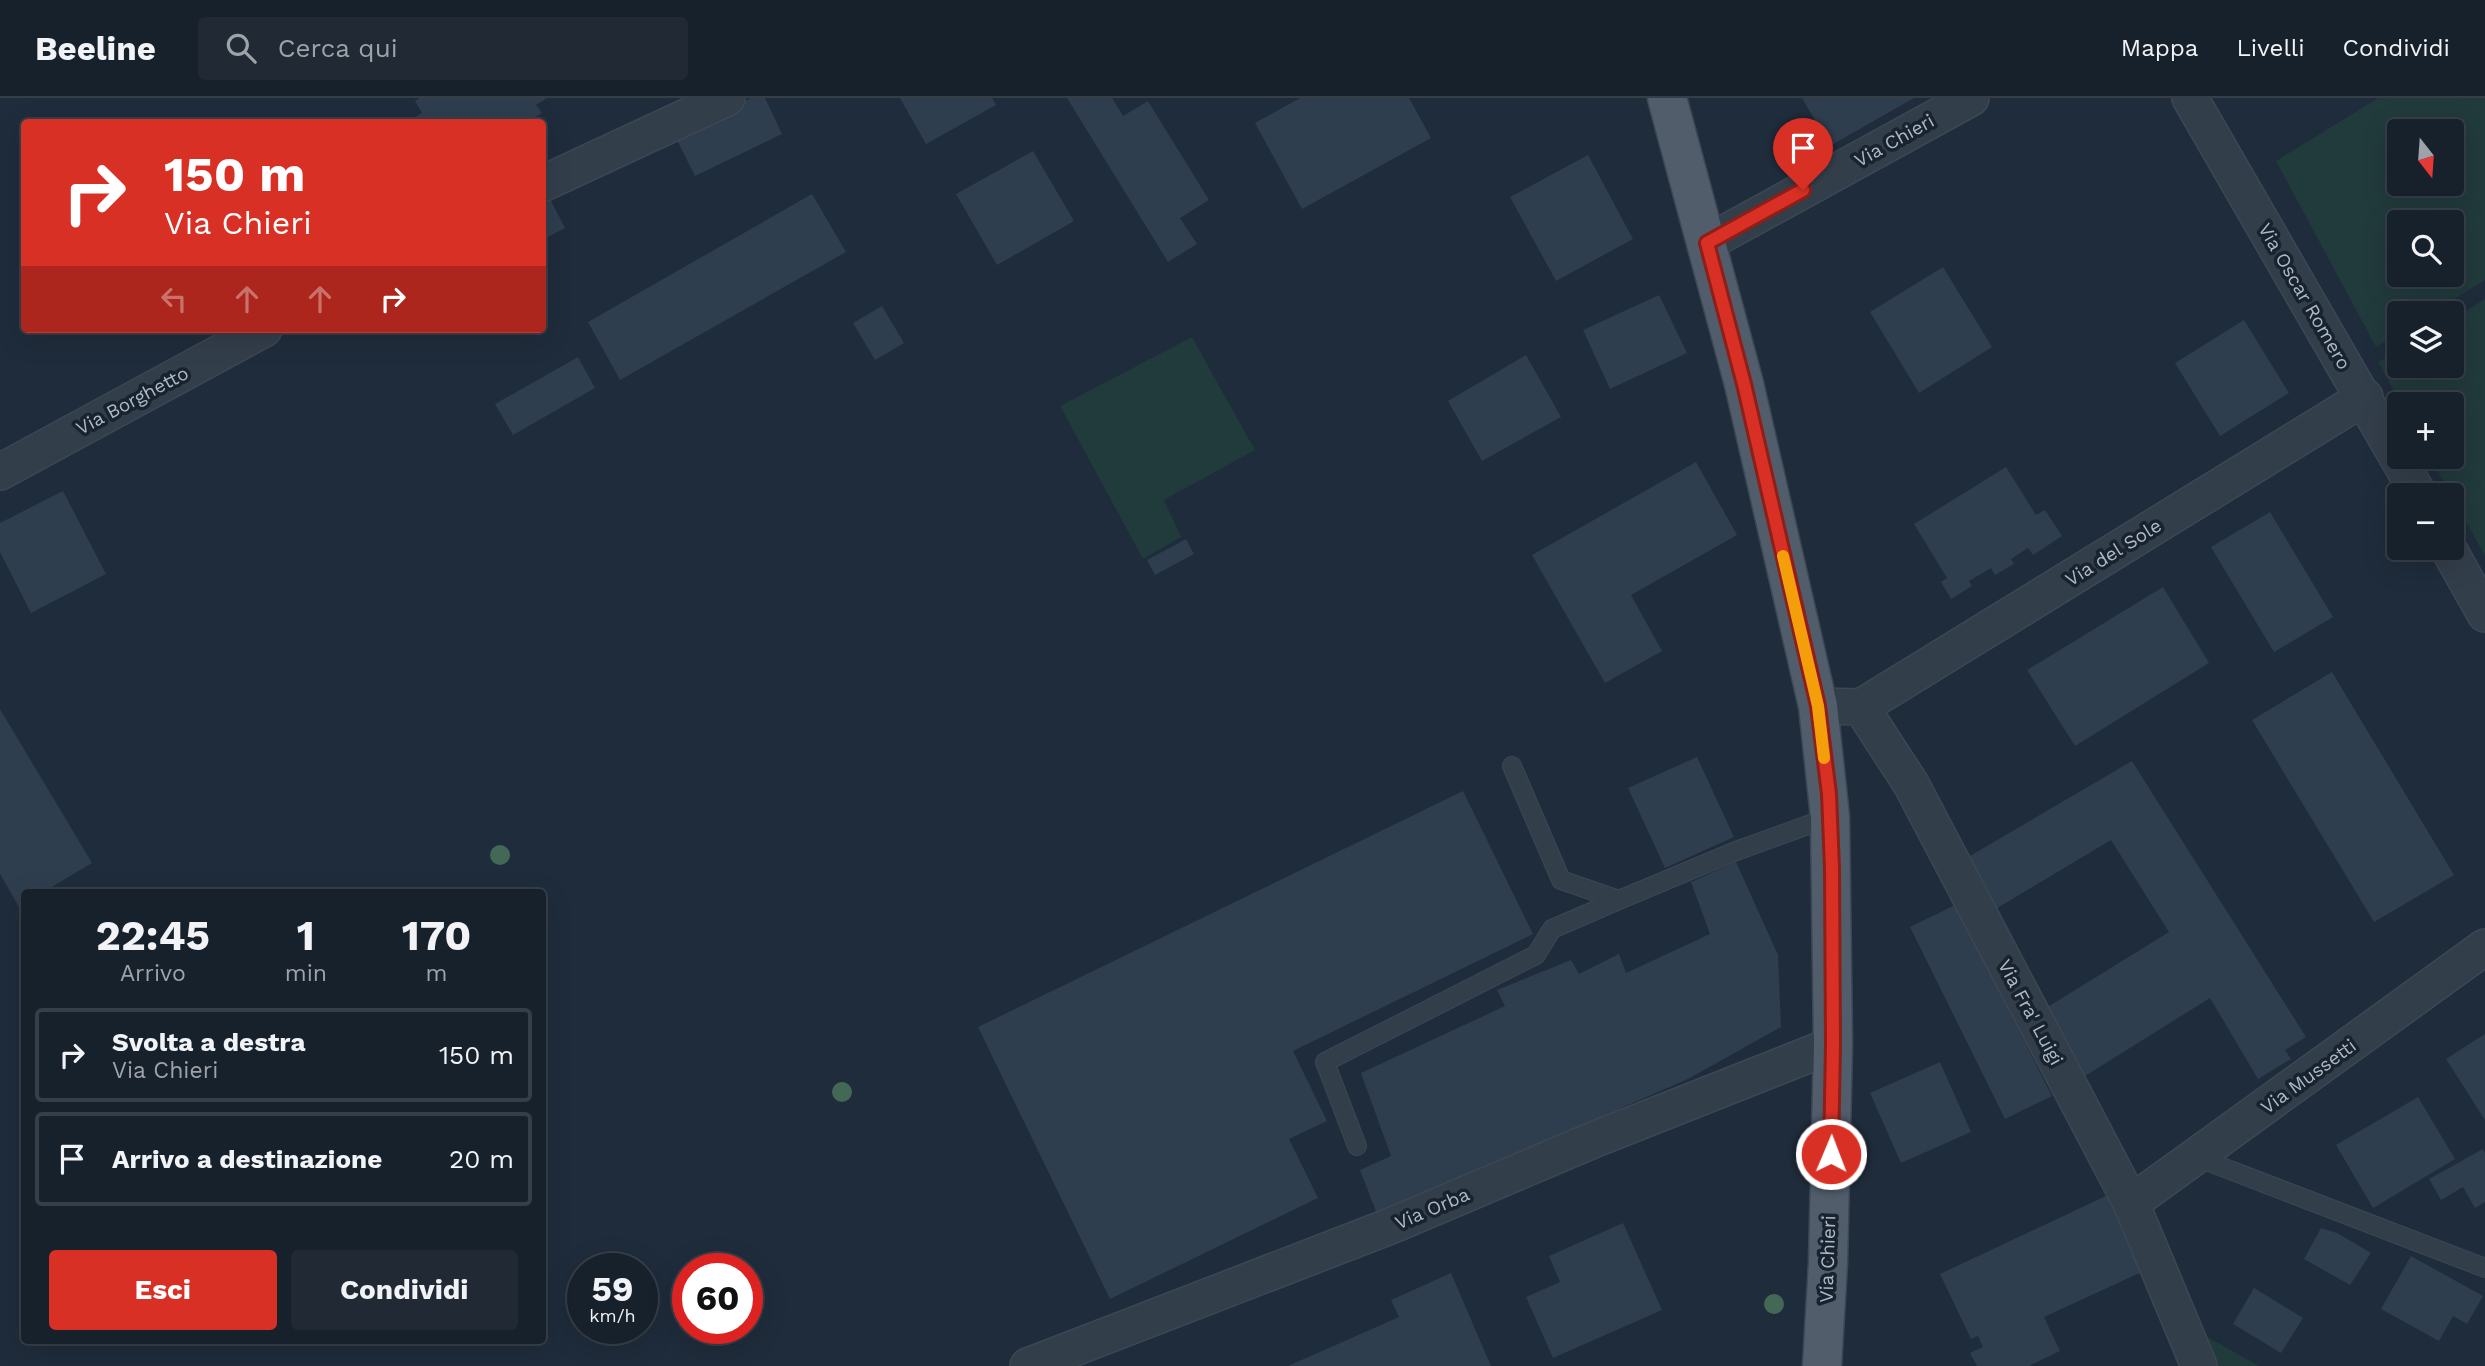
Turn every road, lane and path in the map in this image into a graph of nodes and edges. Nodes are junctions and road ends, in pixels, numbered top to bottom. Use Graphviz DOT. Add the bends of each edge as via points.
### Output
graph roads {
  1 [pos="727,98"];
  2 [pos="1667,98"];
  3 [pos="1971,98"];
  4 [pos="2190,98"];
  5 [pos="546,182"];
  6 [pos="1707,243"];
  7 [pos="257,333"];
  8 [pos="2365,397"];
  9 [pos="0,472"];
  10 [pos="2412,483"];
  11 [pos="2455,560"];
  12 [pos="2485,614"];
  13 [pos="1818,706"];
  14 [pos="1861,707"];
  15 [pos="1511,766"];
  16 [pos="1830,817"];
  17 [pos="1619,901"];
  18 [pos="2485,947"];
  19 [pos="1833,1045"];
  20 [pos="1357,1146"];
  21 [pos="2196,1157"];
  22 [pos="2131,1203"];
  23 [pos="2485,1268"];
  24 [pos="1028,1366"];
  25 [pos="1822,1366"];
  26 [pos="2199,1366"];
  1 -- 5 [label="street"];
  2 -- 6 [label="main road, Via Chieri"];
  3 -- 6 [label="street, Via Chieri"];
  4 -- 8 [label="street, Via Oscar Romero"];
  6 -- 13 [label="main road, Via Chieri"];
  7 -- 9 [label="street, Via Borghetto"];
  8 -- 10 [label="street, Via Oscar Romero"];
  8 -- 14 [label="street, Via del Sole"];
  11 -- 12 [label="street"];
  13 -- 14 [label="street"];
  13 -- 16 [label="main road, Via Chieri"];
  14 -- 22 [label="street, Via Fra' Luigi" via="1911,784"];
  15 -- 17 [label="lane" via="1561,880"];
  16 -- 17 [label="lane"];
  16 -- 19 [label="main road, Via Chieri"];
  17 -- 20 [label="lane" via="1552,929 1536,955 1325,1062"];
  18 -- 21 [label="street, Via Mussetti"];
  19 -- 24 [label="street, Via Orba" via="1393,1225"];
  19 -- 25 [label="main road, Via Chieri"];
  21 -- 22 [label="street, Via Mussetti"];
  21 -- 23 [label="lane"];
  22 -- 26 [label="street, Via Fra' Luigi"];
}
